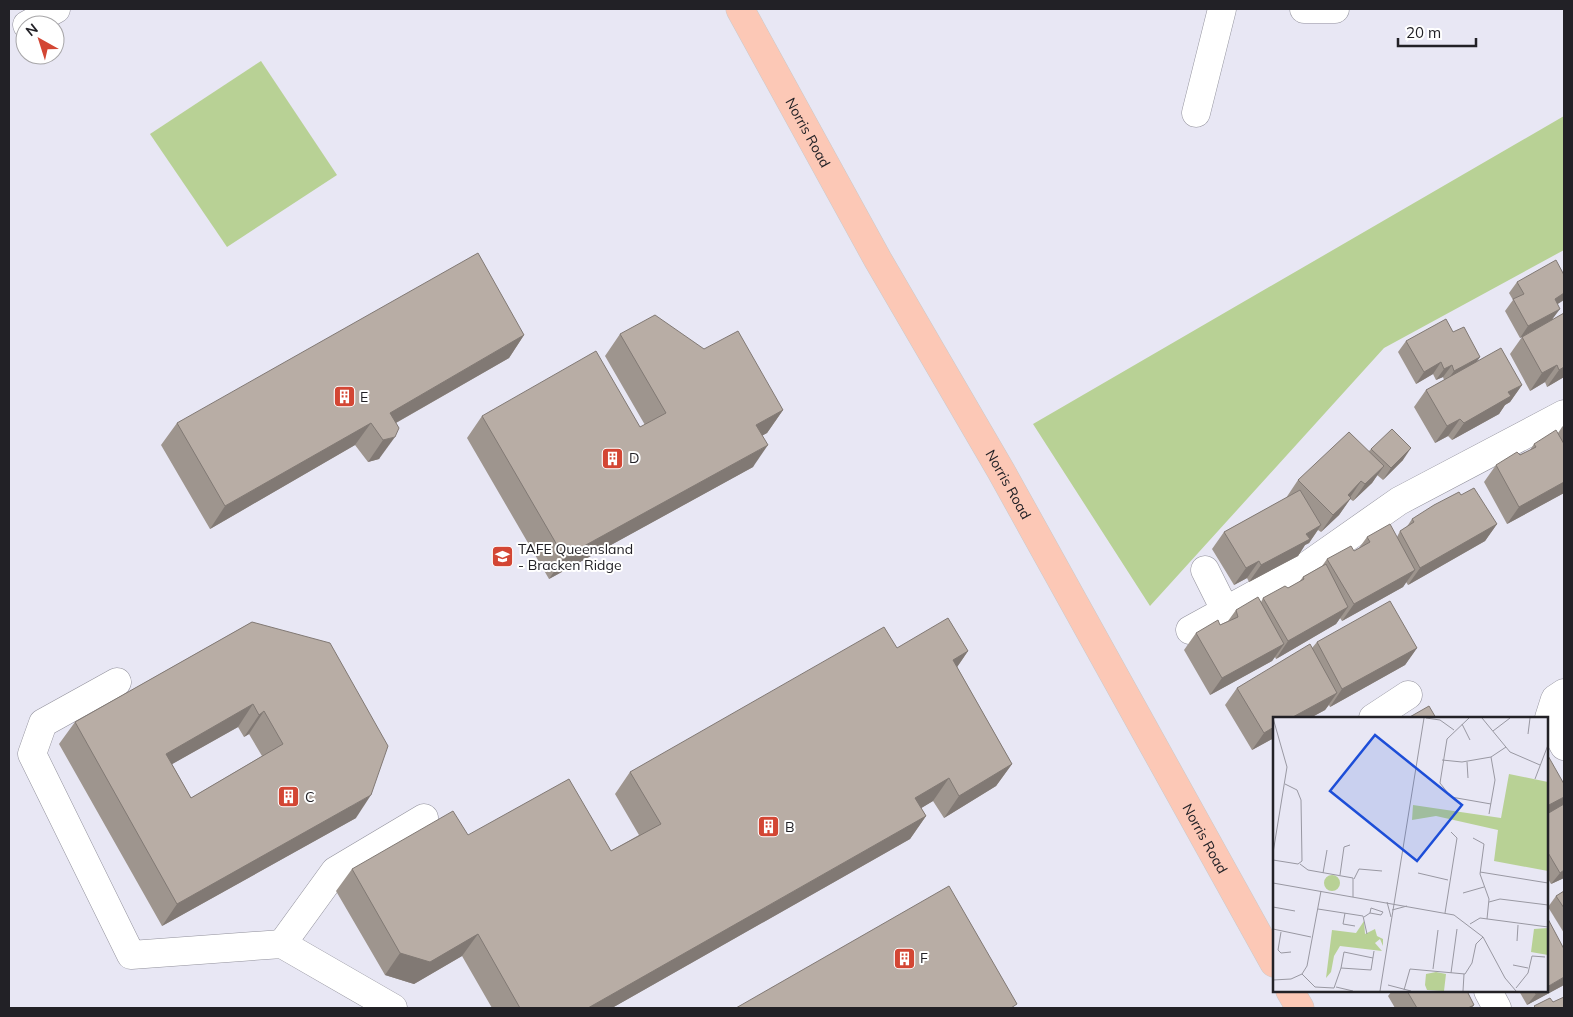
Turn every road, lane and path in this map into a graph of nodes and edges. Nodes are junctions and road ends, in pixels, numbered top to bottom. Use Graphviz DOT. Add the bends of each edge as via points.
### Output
graph roads {
  1 [pos="740,9"];
  2 [pos="1222,9"];
  3 [pos="1304,9"];
  4 [pos="1335,9"];
  5 [pos="1196,113"];
  6 [pos="1564,414"];
  7 [pos="1205,570"];
  8 [pos="1225,610"];
  9 [pos="1190,630"];
  10 [pos="117,682"];
  11 [pos="1564,693"];
  12 [pos="1408,695"];
  13 [pos="1375,717"];
  14 [pos="1564,746"];
  15 [pos="424,818"];
  16 [pos="282,944"];
  17 [pos="1273,961"];
  18 [pos="1291,992"];
  19 [pos="1489,992"];
  20 [pos="393,1008"];
  21 [pos="1300,1008"];
  22 [pos="1497,1008"];
  1 -- 17 [label="main road, Norris Road"];
  2 -- 5 [label="street"];
  3 -- 4 [label="street"];
  6 -- 8 [label="street" via="1399,501 1305,567"];
  7 -- 8 [label="street"];
  8 -- 9 [label="street"];
  10 -- 16 [label="street" via="43,723 32,754 130,955"];
  11 -- 14 [label="street" via="1555,699 1549,718"];
  12 -- 13 [label="street"];
  15 -- 16 [label="street" via="335,871"];
  16 -- 20 [label="street"];
  18 -- 21 [label="main road"];
  19 -- 22 [label="street"];
}
